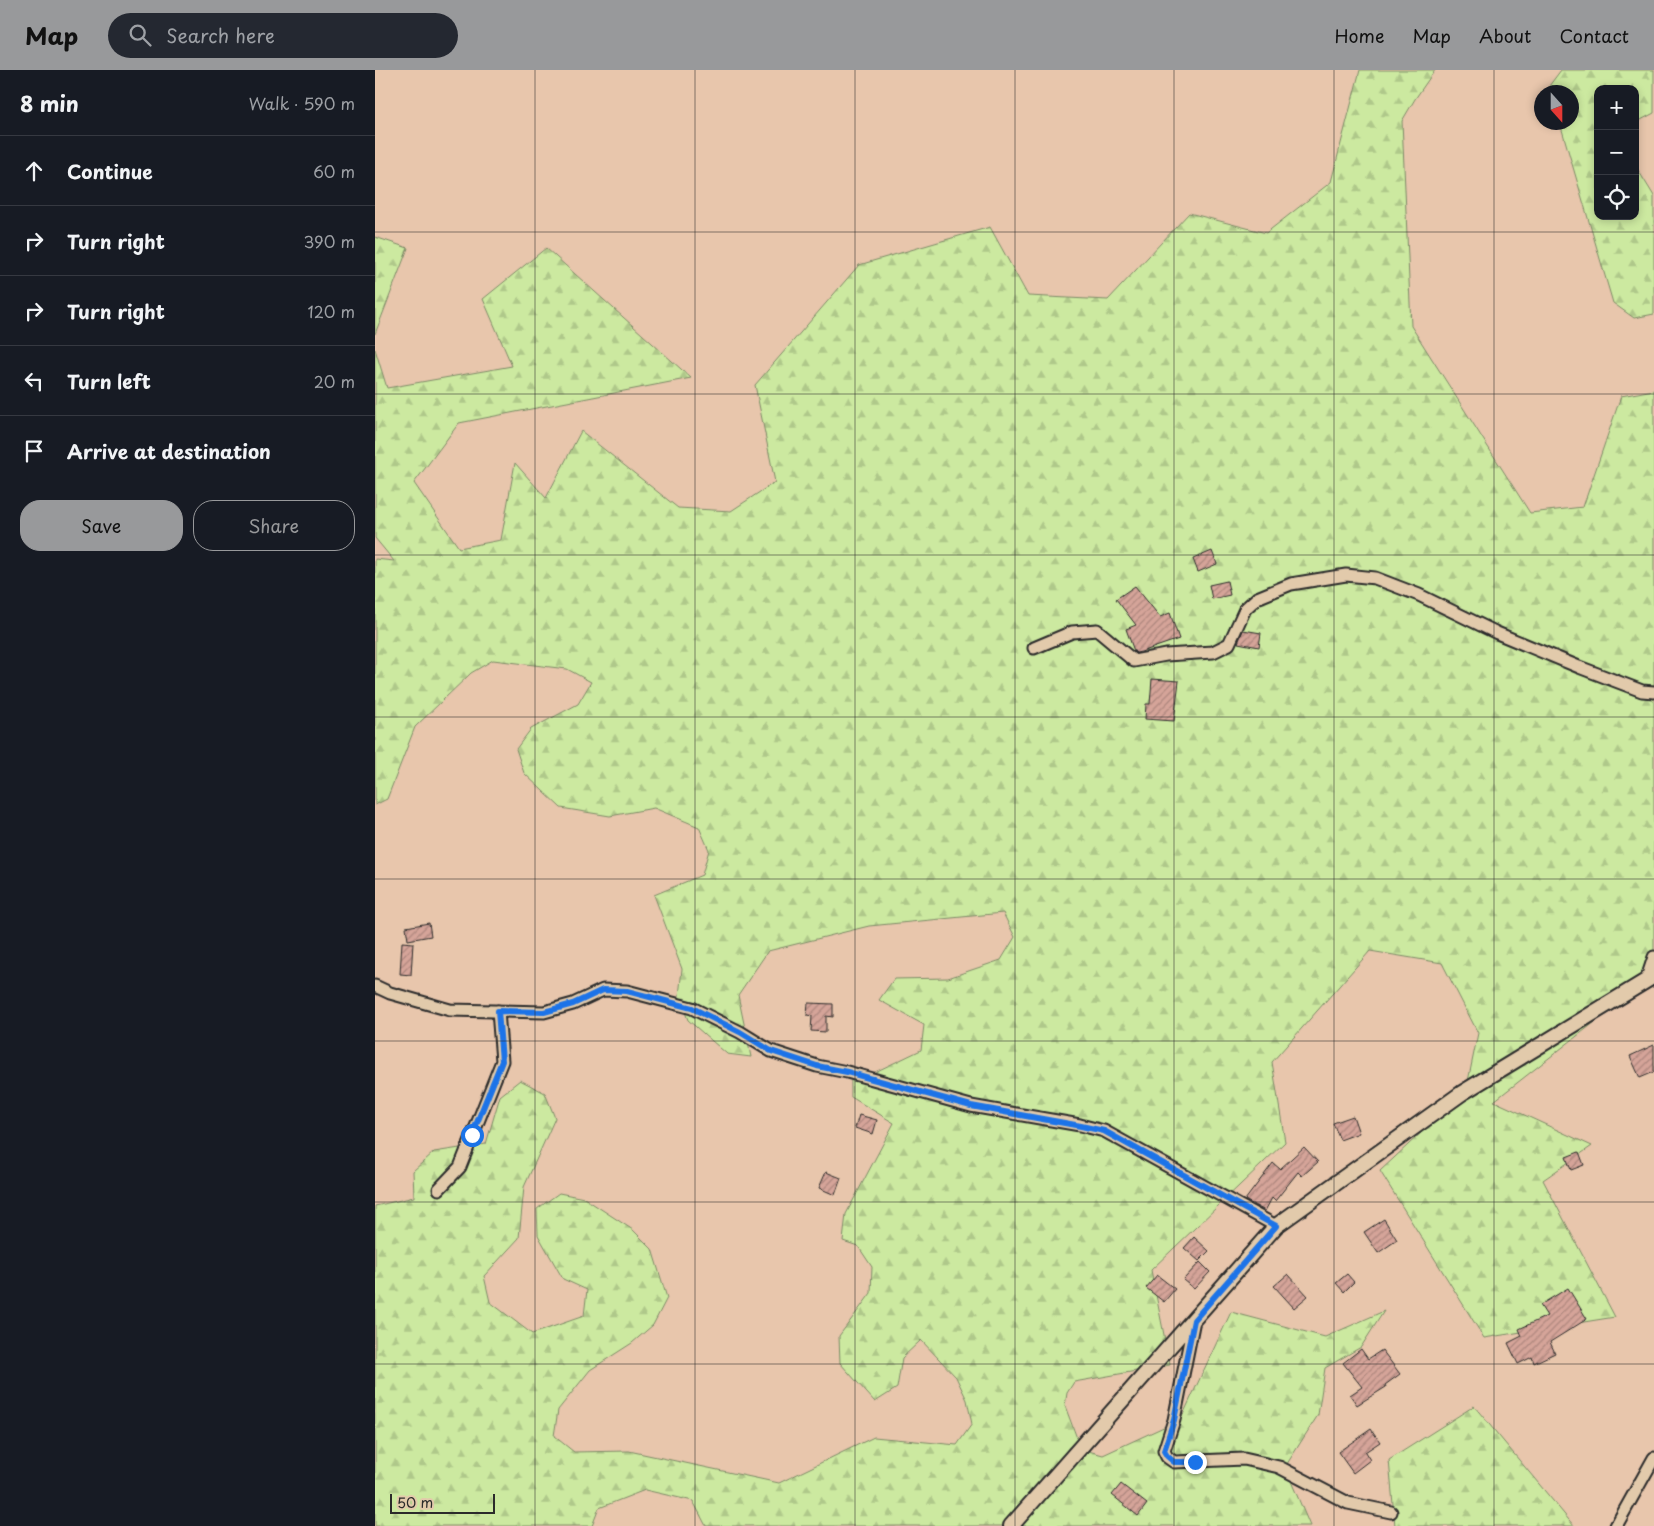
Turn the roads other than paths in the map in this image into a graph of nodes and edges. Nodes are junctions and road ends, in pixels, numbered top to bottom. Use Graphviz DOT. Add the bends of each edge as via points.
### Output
graph roads {
  1 [pos="1034,648"];
  2 [pos="1654,692"];
  3 [pos="1654,957"];
  4 [pos="1650,979"];
  5 [pos="375,986"];
  6 [pos="498,1011"];
  7 [pos="439,1189"];
  8 [pos="1276,1226"];
  9 [pos="1194,1320"];
  10 [pos="1654,1458"];
  11 [pos="1391,1512"];
  12 [pos="1011,1526"];
  13 [pos="1616,1526"];
  1 -- 2 [label="street" via="1072,632 1097,630 1134,661 1213,652 1229,644 1245,609 1257,598 1291,584 1346,575 1375,578 1579,667 1642,691"];
  3 -- 4 [label="street"];
  4 -- 8 [label="street" via="1462,1092"];
  5 -- 6 [label="street" via="450,1010"];
  6 -- 7 [label="street" via="502,1061 460,1167"];
  6 -- 8 [label="street" via="544,1012 573,1004 603,990 627,991 692,1008 771,1051 817,1066 971,1106 1104,1131"];
  8 -- 9 [label="street"];
  9 -- 11 [label="street" via="1174,1420 1165,1444 1167,1456 1174,1462 1244,1459 1279,1467 1348,1503"];
  9 -- 12 [label="street"];
  10 -- 13 [label="street"];
}
